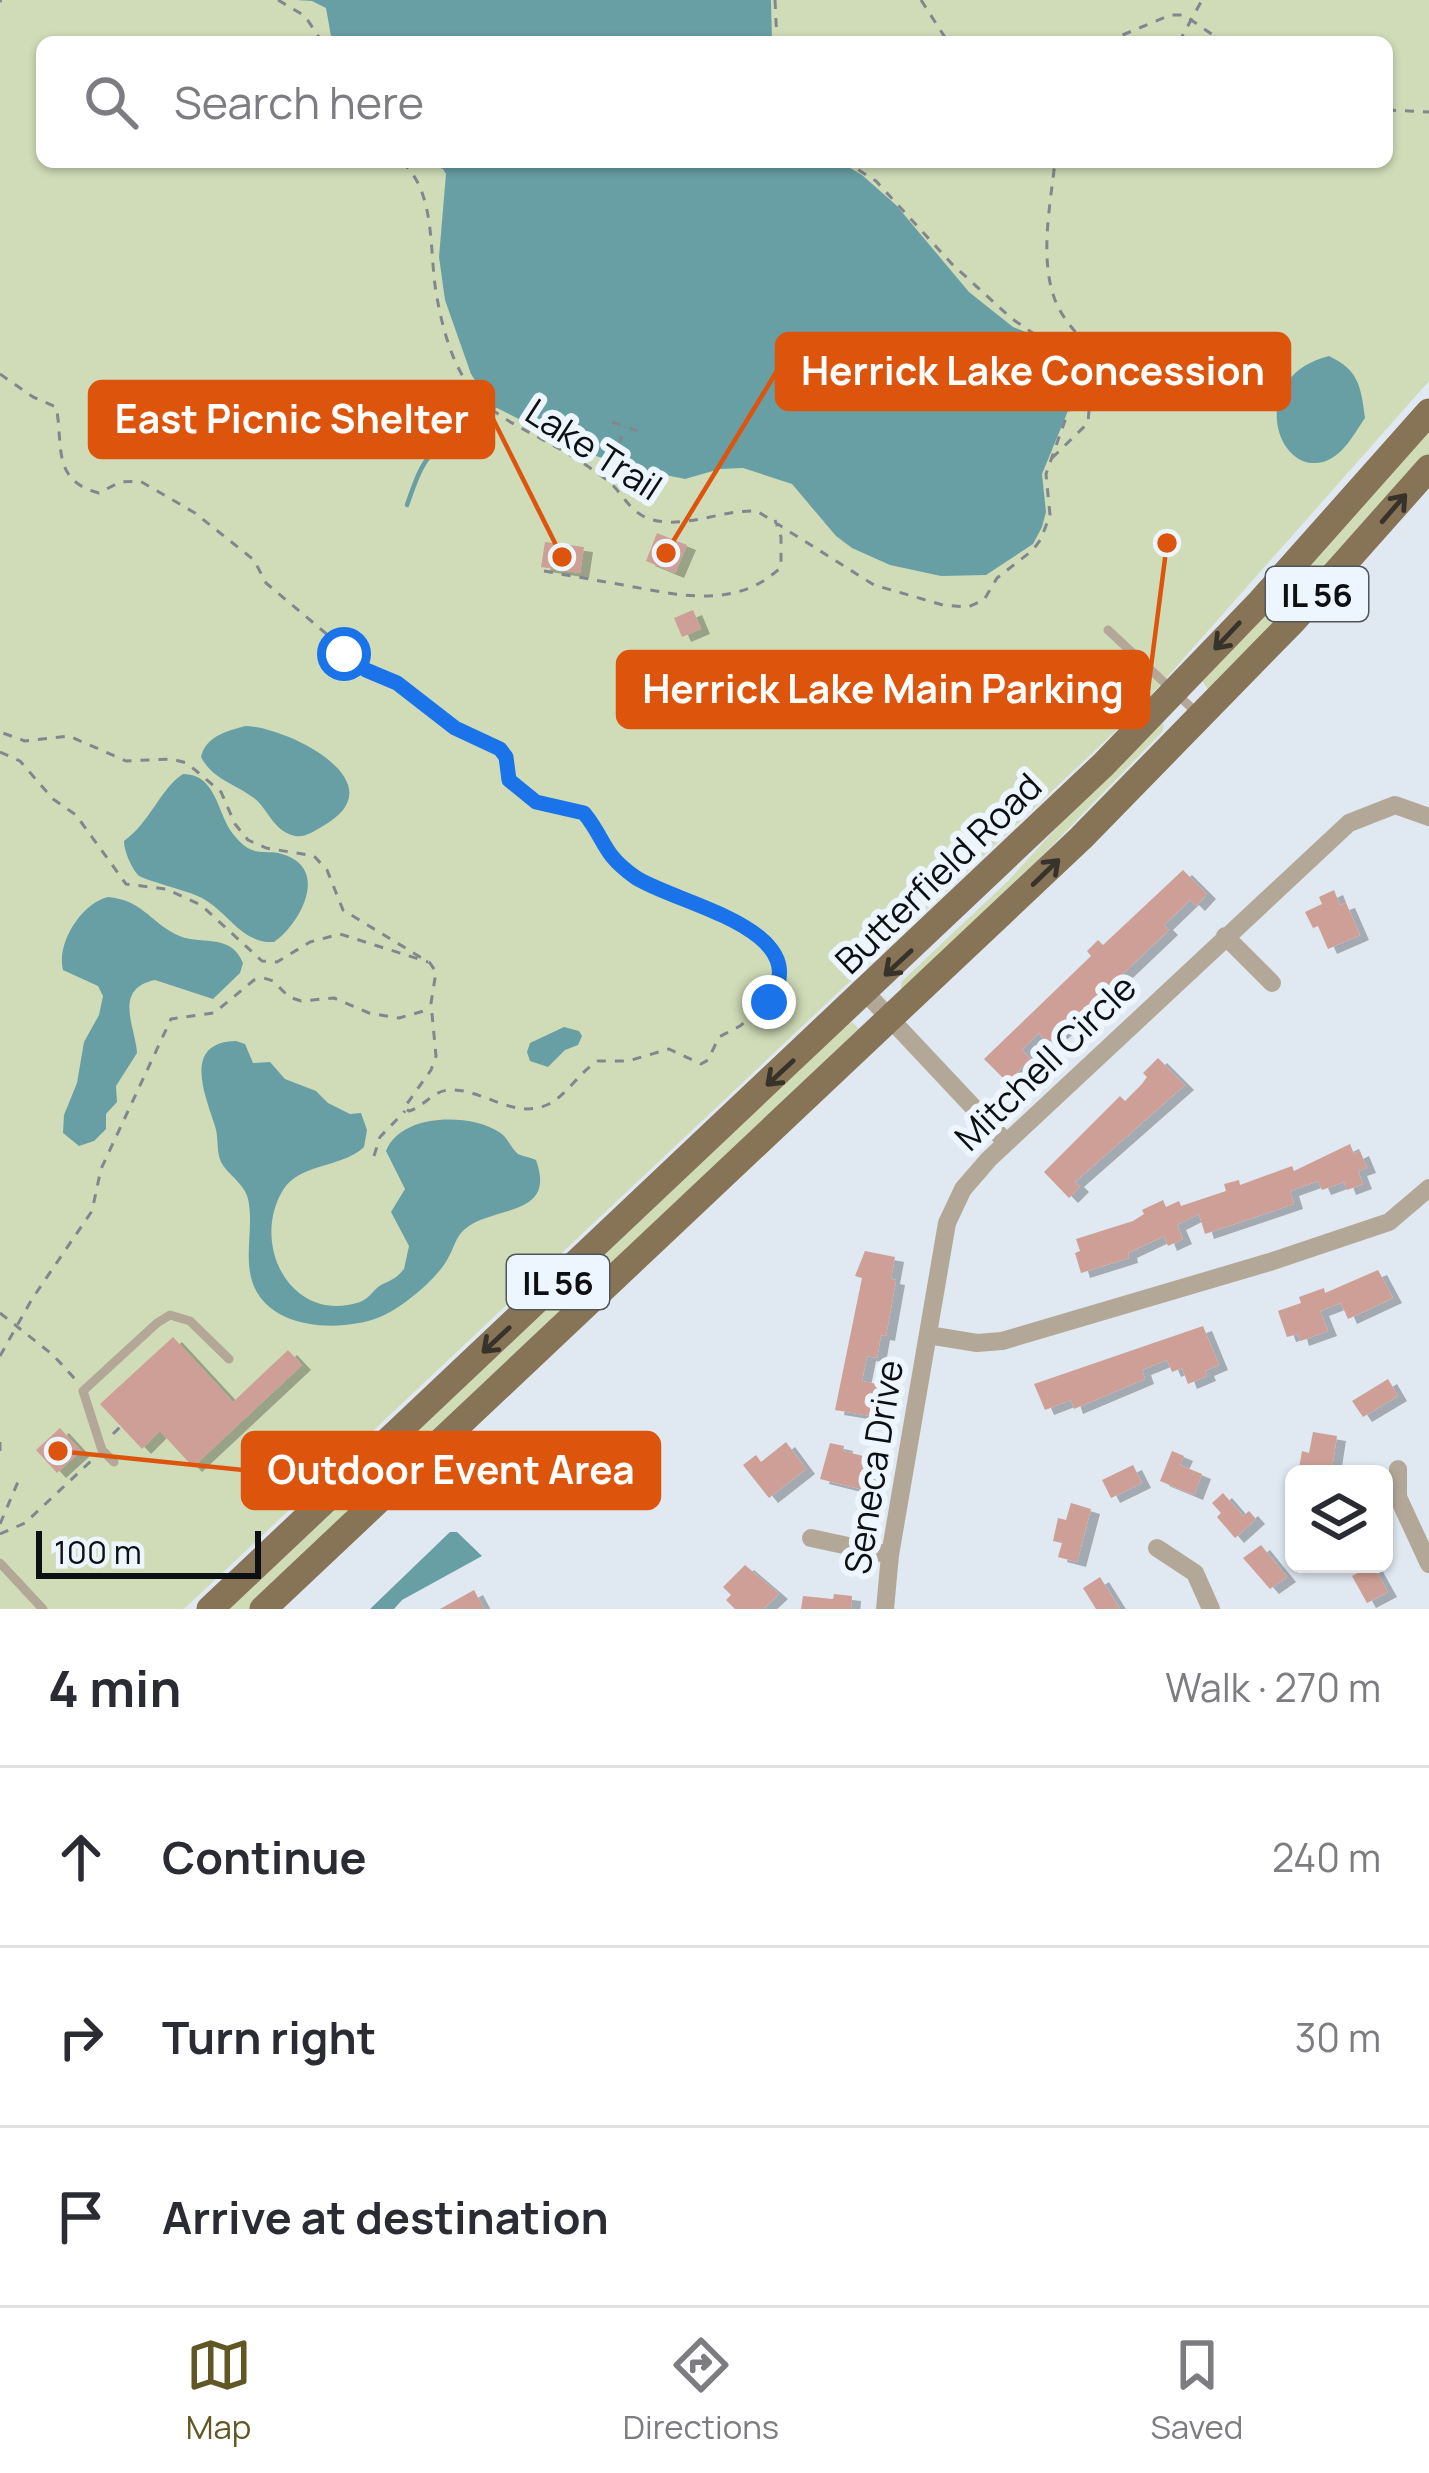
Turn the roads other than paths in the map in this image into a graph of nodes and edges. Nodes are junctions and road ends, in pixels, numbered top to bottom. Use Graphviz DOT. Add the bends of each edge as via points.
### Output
graph roads {
  1 [pos="1429,412"];
  2 [pos="1429,468"];
  3 [pos="1108,630"];
  4 [pos="1175,692"];
  5 [pos="1201,717"];
  6 [pos="1429,818"];
  7 [pos="1226,935"];
  8 [pos="1272,983"];
  9 [pos="866,993"];
  10 [pos="890,1019"];
  11 [pos="1006,1142"];
  12 [pos="1429,1188"];
  13 [pos="928,1335"];
  14 [pos="229,1360"];
  15 [pos="114,1462"];
  16 [pos="1398,1469"];
  17 [pos="811,1538"];
  18 [pos="1157,1548"];
  19 [pos="890,1555"];
  20 [pos="0,1563"];
  21 [pos="1429,1564"];
  22 [pos="43,1609"];
  23 [pos="210,1609"];
  24 [pos="263,1609"];
  25 [pos="885,1609"];
  26 [pos="1211,1609"];
  1 -- 4 [label="main road, Butterfield Road / IL 56, one-way"];
  5 -- 2 [label="main road, Butterfield Road / IL 56, one-way"];
  3 -- 4 [label="lane"];
  4 -- 5 [label="lane"];
  4 -- 9 [label="main road, Butterfield Road / IL 56, one-way"];
  10 -- 5 [label="main road, Butterfield Road / IL 56, one-way"];
  6 -- 7 [label="street, Mitchell Circle" via="1395,805 1349,823"];
  7 -- 8 [label="street"];
  7 -- 11 [label="street, Mitchell Circle"];
  9 -- 10 [label="street"];
  9 -- 23 [label="main road, Butterfield Road / IL 56, one-way"];
  10 -- 11 [label="street"];
  10 -- 24 [label="main road, Butterfield Road / IL 56"];
  11 -- 13 [label="street, Mitchell Circle" via="974,1174 947,1222"];
  12 -- 13 [label="street" via="1389,1222 1002,1341"];
  13 -- 19 [label="street, Seneca Drive"];
  14 -- 15 [label="lane" via="190,1321 170,1316 83,1391 101,1448"];
  16 -- 21 [label="street" via="1398,1497"];
  17 -- 19 [label="street"];
  18 -- 26 [label="street" via="1195,1573"];
  19 -- 25 [label="street, Seneca Drive"];
  20 -- 22 [label="lane"];
}
